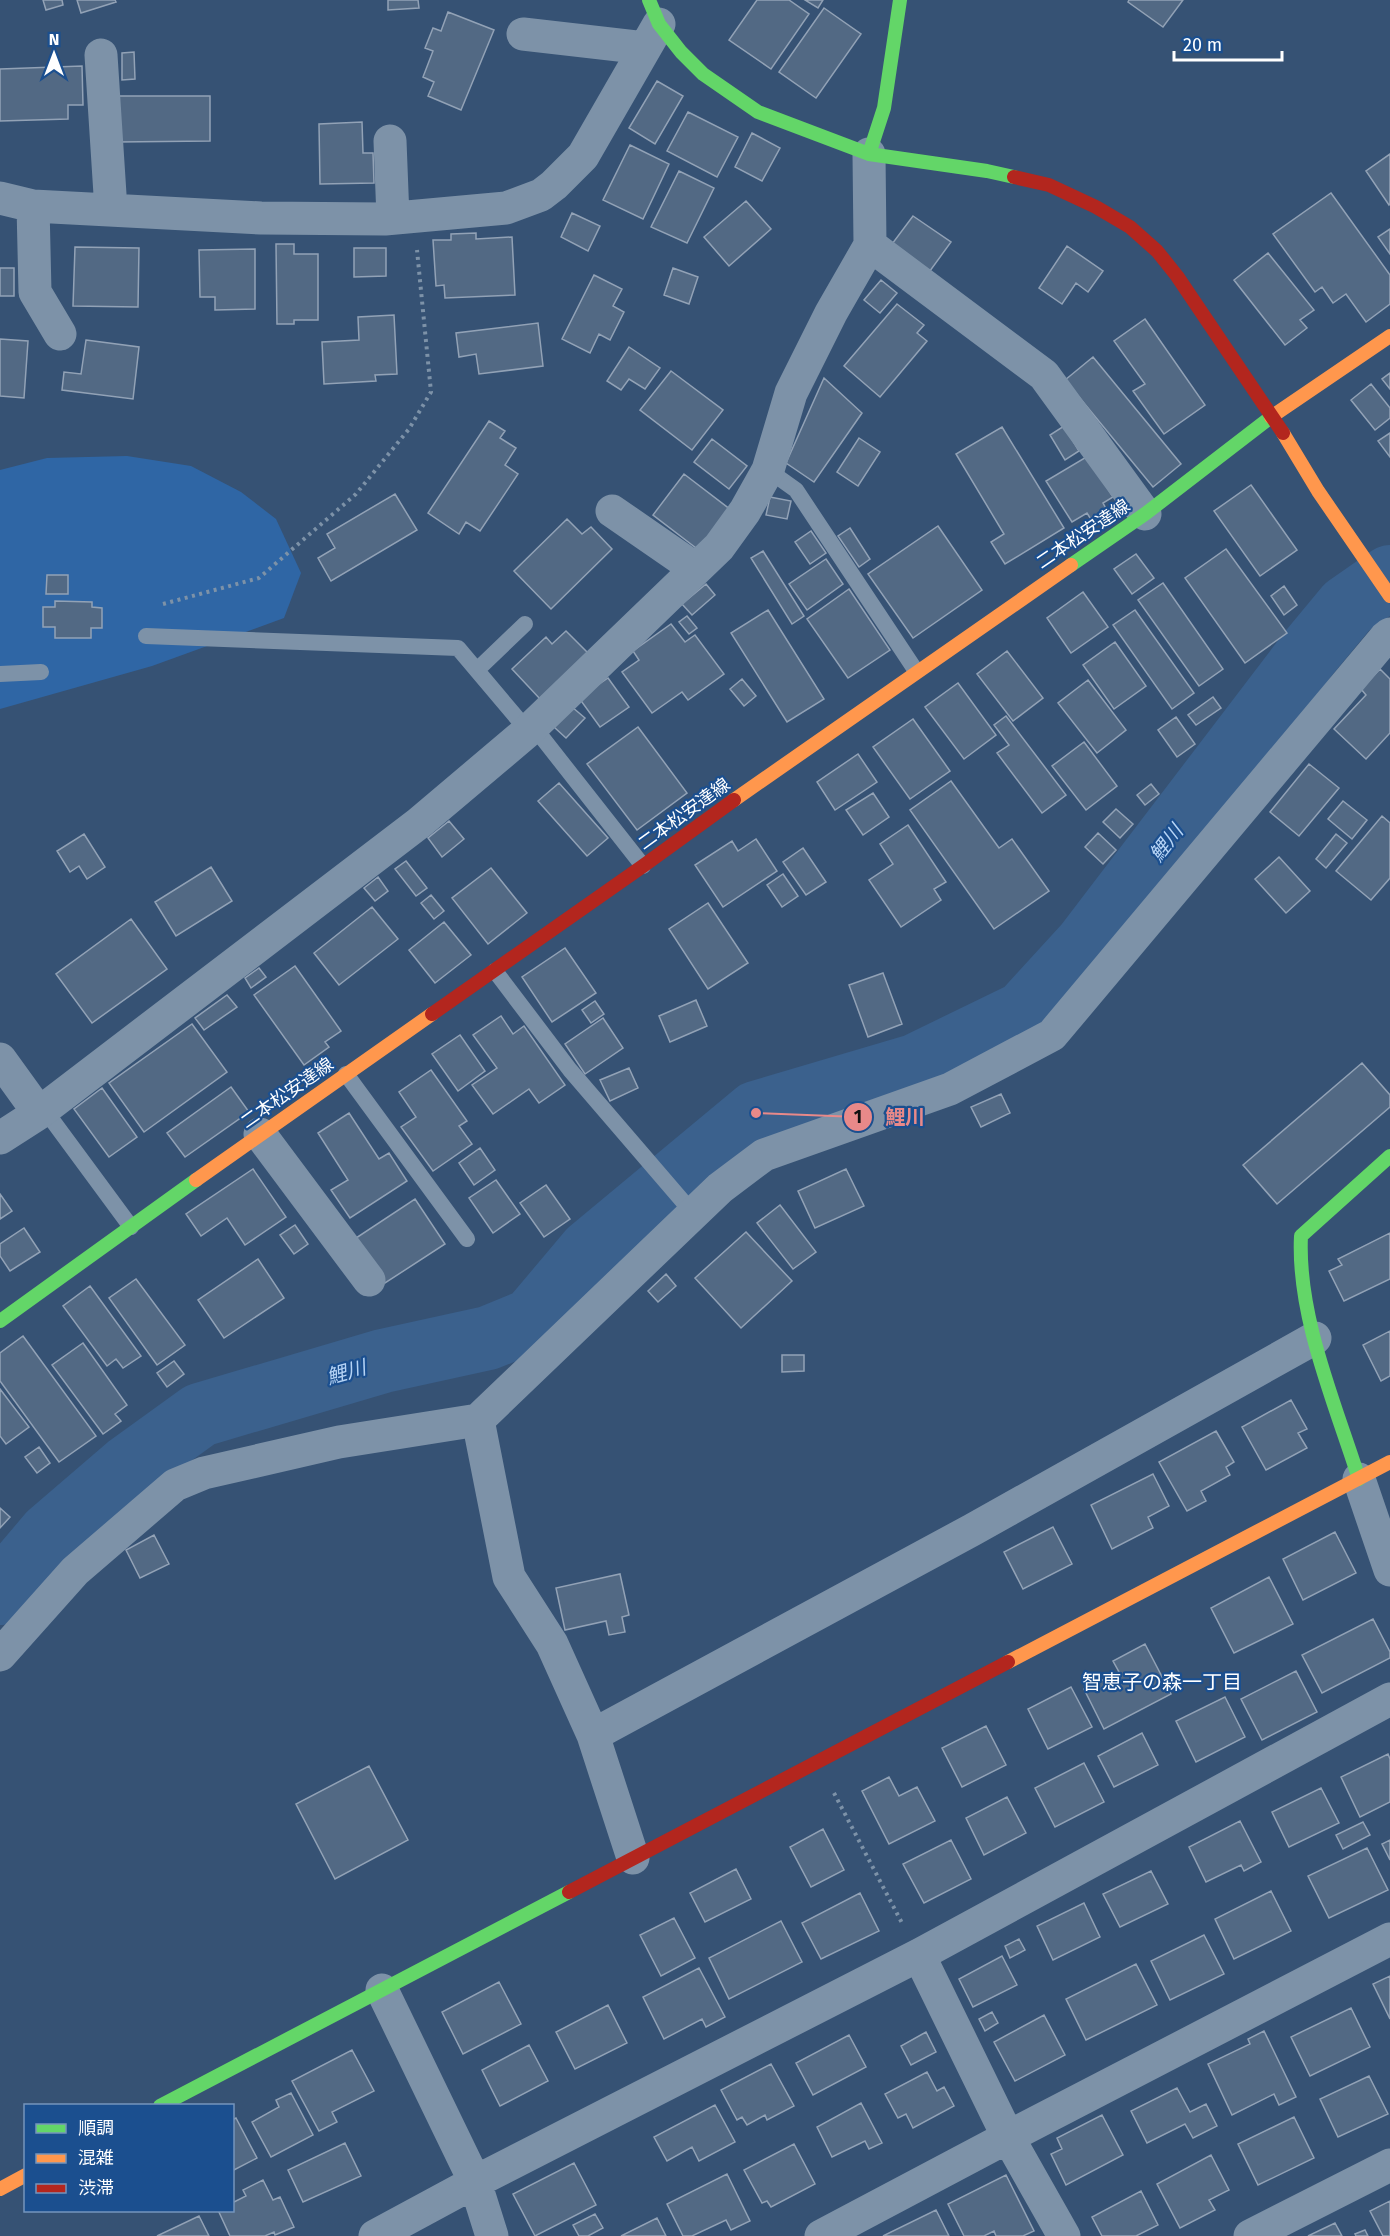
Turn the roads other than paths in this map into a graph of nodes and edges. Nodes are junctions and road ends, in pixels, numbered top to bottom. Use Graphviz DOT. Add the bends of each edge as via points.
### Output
graph roads {
  1 [pos="900,0"];
  2 [pos="651,24"];
  3 [pos="523,34"];
  4 [pos="101,55"];
  5 [pos="390,141"];
  6 [pos="869,154"];
  7 [pos="0,198"];
  8 [pos="33,206"];
  9 [pos="111,210"];
  10 [pos="403,218"];
  11 [pos="870,245"];
  12 [pos="60,334"];
  13 [pos="1390,336"];
  14 [pos="1274,416"];
  15 [pos="768,470"];
  16 [pos="612,511"];
  17 [pos="1144,514"];
  18 [pos="696,569"];
  19 [pos="1390,596"];
  20 [pos="525,624"];
  21 [pos="1390,634"];
  22 [pos="146,636"];
  23 [pos="477,670"];
  24 [pos="916,671"];
  25 [pos="40,672"];
  26 [pos="0,674"];
  27 [pos="530,729"];
  28 [pos="643,866"];
  29 [pos="495,971"];
  30 [pos="0,1059"];
  31 [pos="346,1074"];
  32 [pos="41,1111"];
  33 [pos="260,1134"];
  34 [pos="0,1138"];
  35 [pos="1390,1156"];
  36 [pos="689,1209"];
  37 [pos="131,1227"];
  38 [pos="467,1239"];
  39 [pos="369,1280"];
  40 [pos="0,1321"];
  41 [pos="1315,1338"];
  42 [pos="478,1420"];
  43 [pos="1390,1462"];
  44 [pos="1359,1479"];
  45 [pos="1390,1570"];
  46 [pos="0,1655"];
  47 [pos="1390,1699"];
  48 [pos="593,1735"];
  49 [pos="633,1858"];
  50 [pos="1390,1939"];
  51 [pos="919,1955"];
  52 [pos="382,1990"];
  53 [pos="164,2104"];
  54 [pos="1008,2137"];
  55 [pos="1390,2164"];
  56 [pos="24,2176"];
  57 [pos="475,2182"];
  58 [pos="0,2189"];
  59 [pos="375,2236"];
  60 [pos="492,2236"];
  61 [pos="821,2236"];
  62 [pos="1064,2236"];
  63 [pos="1250,2236"];
  1 -- 6 [label="street" via="884,108"];
  2 -- 3 [label="street"];
  2 -- 6 [label="street" via="704,74 758,112"];
  2 -- 10 [label="street" via="583,156 554,185 541,195 506,208"];
  4 -- 9 [label="street"];
  5 -- 10 [label="street"];
  6 -- 11 [label="street"];
  6 -- 14 [label="street" via="987,171 1049,185 1130,227 1170,268"];
  7 -- 8 [label="street"];
  8 -- 9 [label="street"];
  8 -- 12 [label="street" via="35,292"];
  9 -- 10 [label="street" via="261,218"];
  11 -- 15 [label="street" via="791,393"];
  11 -- 17 [label="street" via="1044,375"];
  13 -- 14 [label="street, 二本松安達線"];
  14 -- 17 [label="street, 二本松安達線"];
  14 -- 19 [label="street" via="1318,491"];
  15 -- 18 [label="street" via="719,547"];
  15 -- 24 [label="lane" via="796,490"];
  16 -- 18 [label="street"];
  17 -- 24 [label="street, 二本松安達線"];
  18 -- 27 [label="street"];
  20 -- 23 [label="lane"];
  21 -- 36 [label="street" via="1053,1035 950,1089 764,1155"];
  22 -- 23 [label="lane" via="458,648"];
  23 -- 27 [label="lane"];
  24 -- 28 [label="street, 二本松安達線"];
  25 -- 26 [label="lane"];
  27 -- 28 [label="lane"];
  27 -- 32 [label="street" via="419,823"];
  28 -- 29 [label="street, 二本松安達線"];
  29 -- 31 [label="street, 二本松安達線"];
  29 -- 36 [label="lane" via="570,1070"];
  30 -- 32 [label="street"];
  31 -- 33 [label="street, 二本松安達線"];
  31 -- 38 [label="lane"];
  32 -- 34 [label="street"];
  32 -- 37 [label="lane"];
  33 -- 37 [label="street, 二本松安達線"];
  33 -- 39 [label="street"];
  35 -- 41 [label="street" via="1301,1236 1309,1323"];
  36 -- 42 [label="street"];
  37 -- 40 [label="street, 二本松安達線"];
  41 -- 44 [label="street"];
  41 -- 48 [label="street"];
  42 -- 46 [label="street" via="339,1442 204,1473 175,1485 75,1571"];
  42 -- 48 [label="street" via="509,1577 552,1644"];
  43 -- 44 [label="street"];
  44 -- 45 [label="street"];
  44 -- 49 [label="street"];
  47 -- 51 [label="street"];
  48 -- 49 [label="street"];
  49 -- 52 [label="street"];
  50 -- 54 [label="street"];
  51 -- 54 [label="street"];
  51 -- 57 [label="street"];
  52 -- 53 [label="street"];
  52 -- 57 [label="street"];
  54 -- 61 [label="street"];
  54 -- 62 [label="street"];
  55 -- 63 [label="street"];
  56 -- 58 [label="street"];
  57 -- 59 [label="street"];
  57 -- 60 [label="street"];
}
